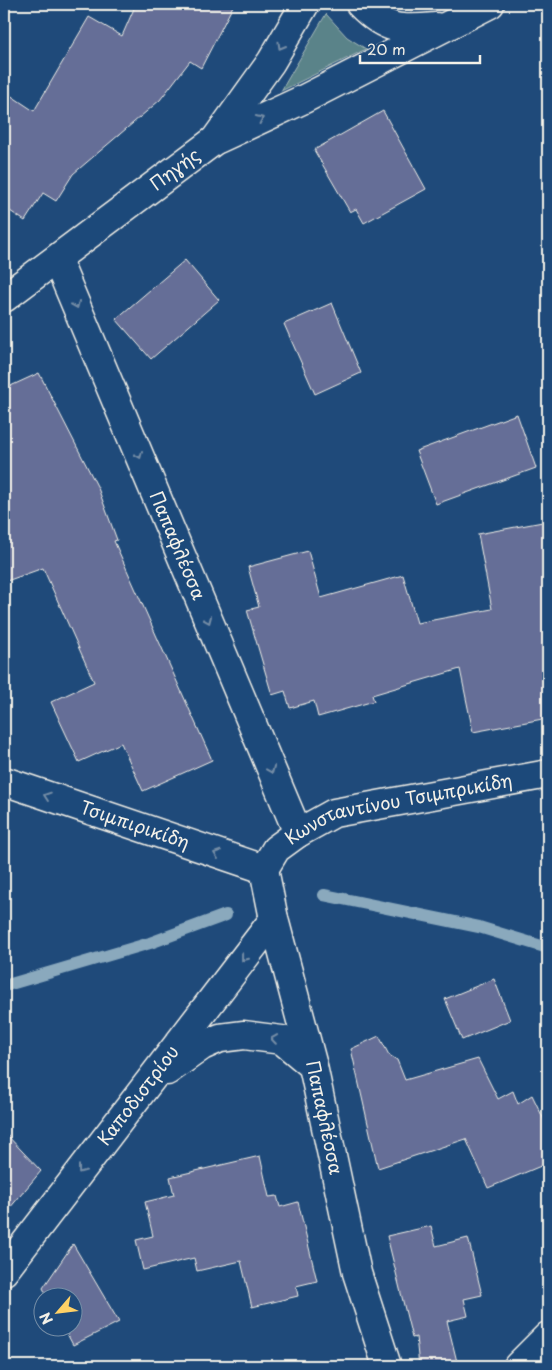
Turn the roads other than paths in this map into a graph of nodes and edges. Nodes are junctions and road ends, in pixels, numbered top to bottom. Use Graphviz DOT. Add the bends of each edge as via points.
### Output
graph roads {
  1 [pos="305,4"];
  2 [pos="360,4"];
  3 [pos="490,4"];
  4 [pos="445,26"];
  5 [pos="216,140"];
  6 [pos="57,260"];
  7 [pos="6,292"];
  8 [pos="548,774"];
  9 [pos="4,781"];
  10 [pos="298,833"];
  11 [pos="264,869"];
  12 [pos="274,919"];
  13 [pos="313,1066"];
  14 [pos="145,1087"];
  15 [pos="4,1271"];
  16 [pos="548,1336"];
  17 [pos="387,1366"];
  18 [pos="518,1366"];
  1 -- 5 [label="street, Πηγής, one-way" via="271,62"];
  2 -- 4 [label="street" via="376,20 404,30"];
  3 -- 4 [label="street"];
  5 -- 4 [label="street, one-way"];
  5 -- 6 [label="street, Πηγής"];
  6 -- 7 [label="street, Πηγής"];
  6 -- 10 [label="street, Παπαφλέσσα, one-way"];
  8 -- 10 [label="street, Κωνσταντίνου Τσιμπρικίδη" via="334,813"];
  11 -- 9 [label="street, Τσιμπιρικίδη, one-way"];
  10 -- 11 [label="street, Κωνσταντίνου Τσιμπρικίδη" via="276,849"];
  11 -- 12 [label="street, Παπαφλέσσα"];
  12 -- 13 [label="street, Παπαφλέσσα"];
  12 -- 14 [label="street, Καποδιστρίου, one-way"];
  13 -- 14 [label="street, one-way" via="282,1040 244,1035 220,1038 202,1046"];
  13 -- 17 [label="street, Παπαφλέσσα" via="356,1273"];
  14 -- 15 [label="street, Καποδιστρίου, one-way"];
  16 -- 18 [label="street"];
}
